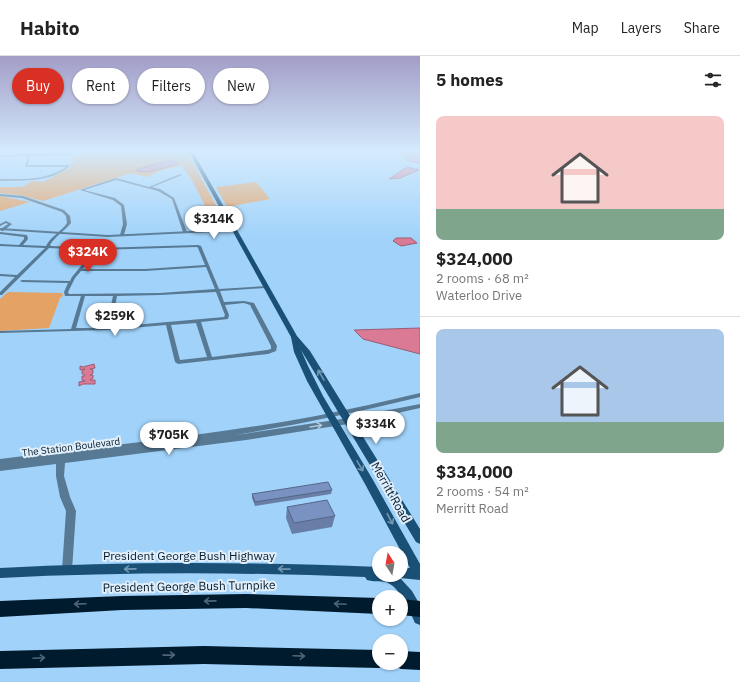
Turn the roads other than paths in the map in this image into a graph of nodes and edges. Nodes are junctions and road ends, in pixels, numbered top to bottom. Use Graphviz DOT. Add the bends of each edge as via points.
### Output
graph roads {
  1 [pos="109,181"];
  2 [pos="125,181"];
  3 [pos="165,181"];
  4 [pos="207,181"];
  5 [pos="149,187"];
  6 [pos="0,194"];
  7 [pos="1,229"];
  8 [pos="233,229"];
  9 [pos="185,232"];
  10 [pos="59,234"];
  11 [pos="122,235"];
  12 [pos="0,245"];
  13 [pos="21,246"];
  14 [pos="47,247"];
  15 [pos="97,248"];
  16 [pos="208,266"];
  17 [pos="80,270"];
  18 [pos="0,275"];
  19 [pos="18,276"];
  20 [pos="22,281"];
  21 [pos="71,282"];
  22 [pos="265,286"];
  23 [pos="217,290"];
  24 [pos="0,294"];
  25 [pos="83,296"];
  26 [pos="115,296"];
  27 [pos="223,304"];
  28 [pos="198,321"];
  29 [pos="168,322"];
  30 [pos="108,329"];
  31 [pos="73,330"];
  32 [pos="0,332"];
  33 [pos="294,337"];
  34 [pos="210,359"];
  35 [pos="420,395"];
  36 [pos="420,406"];
  37 [pos="346,417"];
  38 [pos="333,419"];
  39 [pos="61,457"];
  40 [pos="0,462"];
  41 [pos="0,468"];
  42 [pos="420,539"];
  43 [pos="304,569"];
  44 [pos="67,570"];
  45 [pos="372,572"];
  46 [pos="0,573"];
  47 [pos="408,573"];
  48 [pos="420,574"];
  49 [pos="372,606"];
  50 [pos="408,608"];
  51 [pos="0,609"];
  52 [pos="420,609"];
  53 [pos="420,620"];
  54 [pos="372,659"];
  55 [pos="0,660"];
  1 -- 11 [label="street" via="81,190 114,199 123,206 125,224"];
  2 -- 5 [label="street"];
  3 -- 5 [label="street"];
  4 -- 8 [label="main road, Merritt Road"];
  5 -- 9 [label="street" via="165,192 173,198"];
  6 -- 10 [label="street" via="22,197 63,212 68,216 69,223"];
  7 -- 10 [label="street"];
  7 -- 13 [label="street" via="26,236"];
  8 -- 9 [label="street"];
  8 -- 11 [label="street"];
  8 -- 22 [label="main road, Merritt Road"];
  9 -- 11 [label="street"];
  10 -- 11 [label="street"];
  10 -- 14 [label="street"];
  12 -- 13 [label="street"];
  13 -- 14 [label="street"];
  14 -- 15 [label="street"];
  14 -- 19 [label="street"];
  15 -- 16 [label="street" via="198,246"];
  15 -- 17 [label="street"];
  16 -- 17 [label="street" via="145,270"];
  16 -- 23 [label="street"];
  17 -- 21 [label="street"];
  18 -- 19 [label="street"];
  19 -- 24 [label="street"];
  20 -- 21 [label="street"];
  21 -- 25 [label="street" via="67,295"];
  22 -- 23 [label="street"];
  22 -- 33 [label="main road, Merritt Road"];
  23 -- 26 [label="street"];
  23 -- 27 [label="street"];
  25 -- 26 [label="street"];
  25 -- 31 [label="street"];
  26 -- 30 [label="street"];
  27 -- 28 [label="street" via="226,318"];
  27 -- 34 [label="street" via="252,304 274,348 268,352"];
  28 -- 29 [label="street"];
  28 -- 34 [label="street"];
  29 -- 30 [label="street"];
  29 -- 34 [label="street" via="178,362"];
  30 -- 31 [label="street"];
  31 -- 32 [label="street"];
  37 -- 33 [label="main road, Merritt Road, one-way" via="306,351"];
  33 -- 38 [label="main road, Merritt Road" via="297,352"];
  35 -- 37 [label="street"];
  36 -- 37 [label="street"];
  37 -- 38 [label="street, The Station Boulevard"];
  37 -- 42 [label="main road, Merritt Road"];
  38 -- 39 [label="street, The Station Boulevard" via="246,437"];
  38 -- 48 [label="main road, Merritt Road, one-way"];
  39 -- 40 [label="street, The Station Boulevard"];
  39 -- 41 [label="street, The Station Boulevard"];
  39 -- 44 [label="street" via="60,476 71,511"];
  43 -- 44 [label="main road, President George Bush Highway, one-way"];
  43 -- 45 [label="main road, President George Bush Highway"];
  43 -- 53 [label="main road" via="387,577 410,597"];
  44 -- 46 [label="main road, President George Bush Highway"];
  47 -- 48 [label="main road"];
  49 -- 51 [label="highway, President George Bush Turnpike, one-way" via="246,601 115,603"];
  50 -- 52 [label="highway"];
  55 -- 54 [label="highway, one-way" via="204,654"];
}
